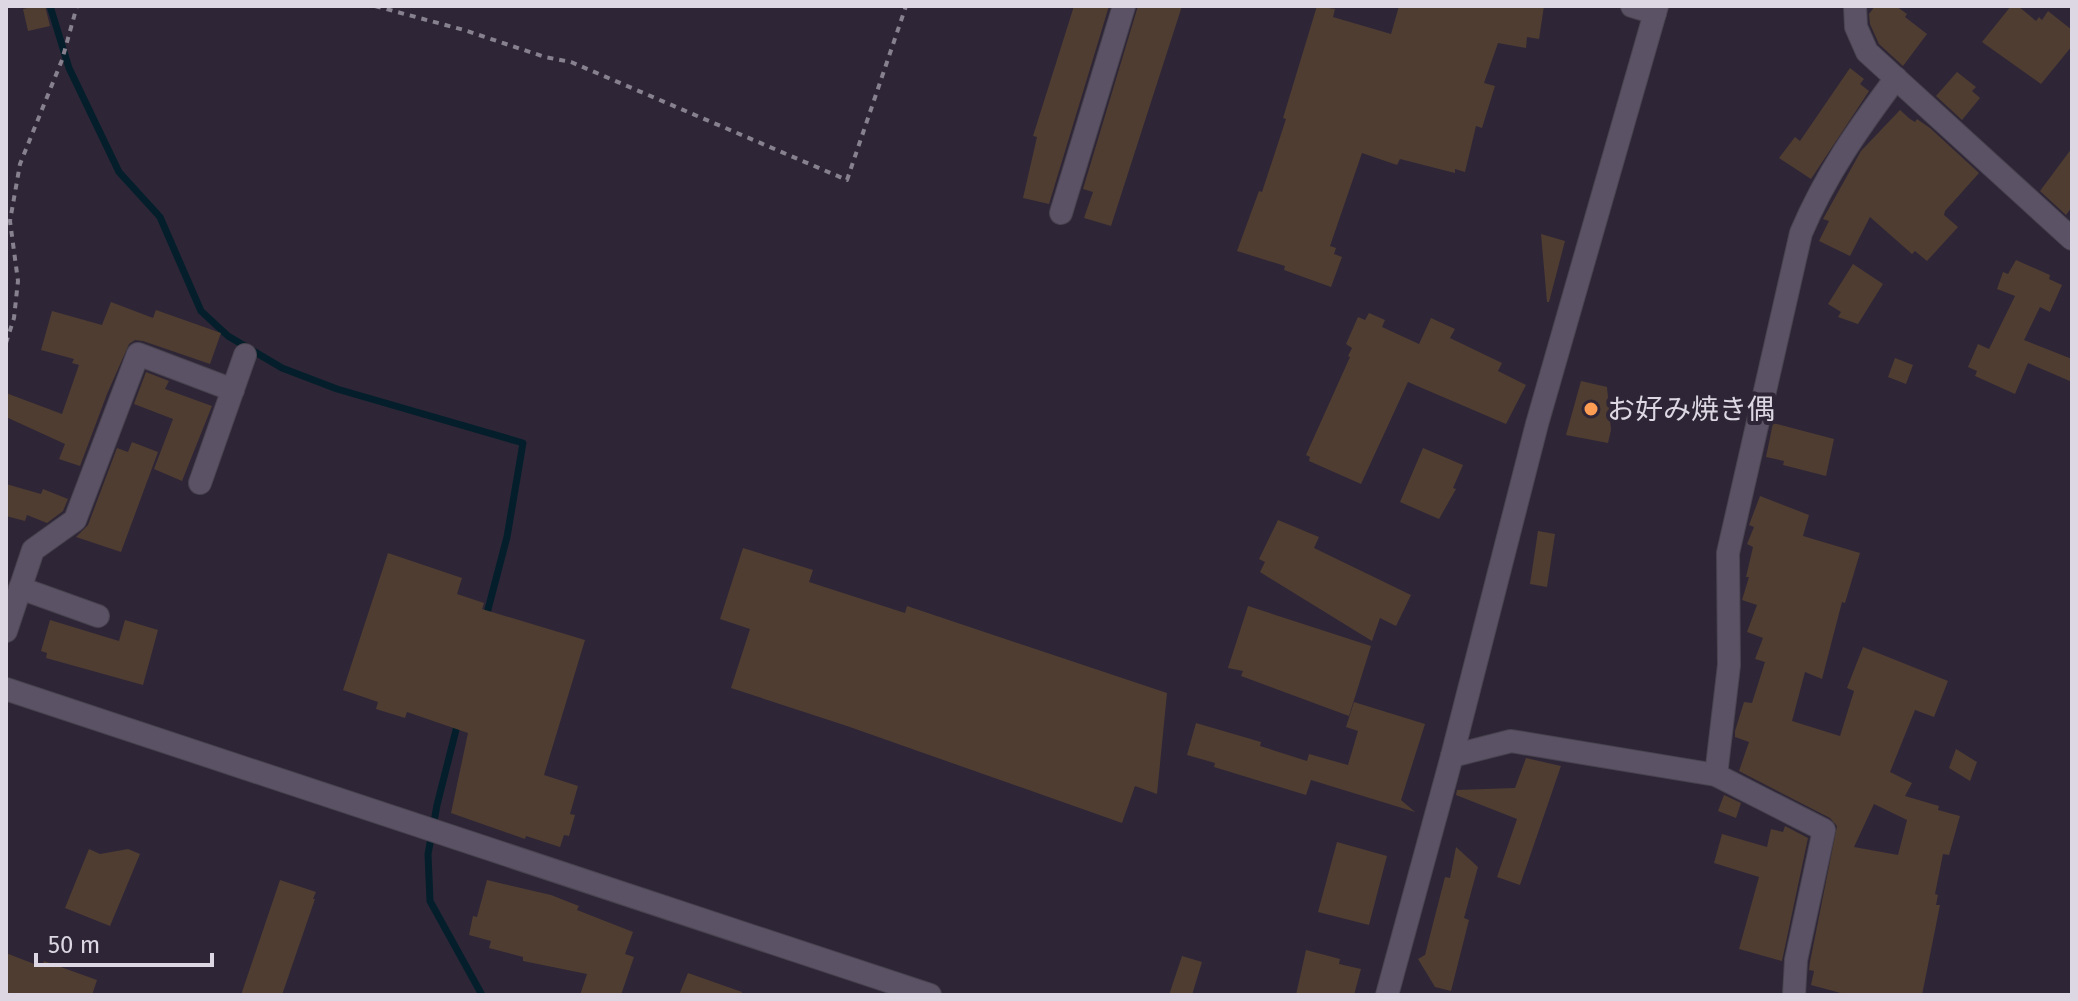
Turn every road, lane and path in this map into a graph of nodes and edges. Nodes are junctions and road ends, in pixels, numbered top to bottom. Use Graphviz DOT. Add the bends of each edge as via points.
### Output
graph roads {
  1 [pos="77,6"];
  2 [pos="375,6"];
  3 [pos="906,6"];
  4 [pos="1124,6"];
  5 [pos="1632,6"];
  6 [pos="1855,6"];
  7 [pos="1656,10"];
  8 [pos="1896,78"];
  9 [pos="1061,213"];
  10 [pos="2072,239"];
  11 [pos="6,343"];
  12 [pos="245,355"];
  13 [pos="233,390"];
  14 [pos="200,483"];
  15 [pos="20,588"];
  16 [pos="98,616"];
  17 [pos="6,631"];
  18 [pos="6,689"];
  19 [pos="1452,756"];
  20 [pos="1716,775"];
  21 [pos="930,995"];
  22 [pos="1387,995"];
  23 [pos="1794,995"];
  1 -- 11 [label="path" via="62,60 20,164 10,221 18,281"];
  2 -- 3 [label="path" via="571,62 847,180"];
  4 -- 9 [label="street"];
  5 -- 7 [label="street"];
  6 -- 8 [label="street" via="1856,27 1867,52"];
  7 -- 19 [label="street" via="1537,424"];
  8 -- 10 [label="street"];
  8 -- 20 [label="street" via="1844,148 1801,233 1728,553 1729,665"];
  12 -- 13 [label="street"];
  13 -- 14 [label="street"];
  13 -- 15 [label="street" via="138,354 75,520 33,550"];
  15 -- 16 [label="street"];
  15 -- 17 [label="street"];
  18 -- 21 [label="street"];
  19 -- 20 [label="street" via="1511,741"];
  19 -- 22 [label="street"];
  20 -- 23 [label="street" via="1824,830 1796,960"];
}
